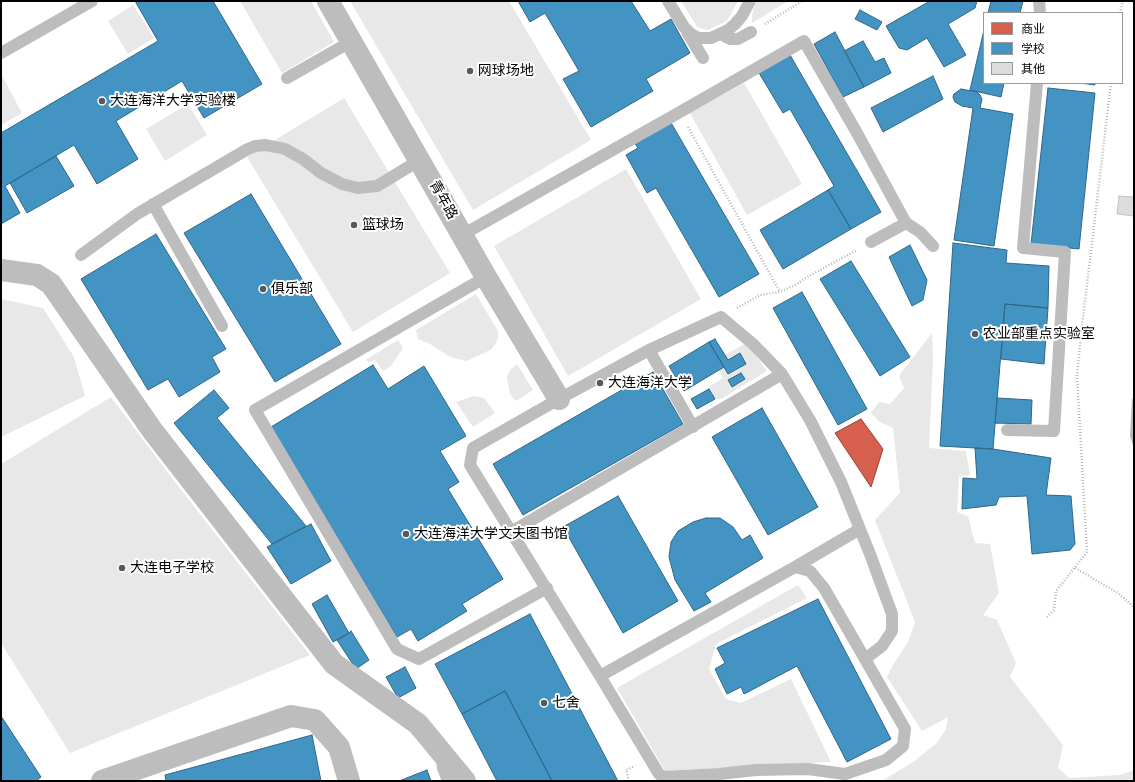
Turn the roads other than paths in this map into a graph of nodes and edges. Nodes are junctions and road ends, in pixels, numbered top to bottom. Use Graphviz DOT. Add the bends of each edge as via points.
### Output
graph roads {
  1 [pos="92,1"];
  2 [pos="328,1"];
  3 [pos="668,1"];
  4 [pos="750,1"];
  5 [pos="1039,1"];
  6 [pos="1040,12"];
  7 [pos="684,27"];
  8 [pos="751,32"];
  9 [pos="721,34"];
  10 [pos="352,41"];
  11 [pos="1,53"];
  12 [pos="703,58"];
  13 [pos="287,78"];
  14 [pos="1037,84"];
  15 [pos="420,160"];
  16 [pos="153,204"];
  17 [pos="906,224"];
  18 [pos="462,235"];
  19 [pos="871,242"];
  20 [pos="933,246"];
  21 [pos="81,255"];
  22 [pos="1,270"];
  23 [pos="486,277"];
  24 [pos="222,326"];
  25 [pos="649,350"];
  26 [pos="782,374"];
  27 [pos="559,398"];
  28 [pos="693,427"];
  29 [pos="1007,430"];
  30 [pos="860,529"];
  31 [pos="511,532"];
  32 [pos="795,566"];
  33 [pos="547,588"];
  34 [pos="865,659"];
  35 [pos="600,676"];
  36 [pos="441,752"];
  37 [pos="102,781"];
  38 [pos="349,781"];
  39 [pos="448,781"];
  40 [pos="465,781"];
  1 -- 11 [label="lane"];
  2 -- 10 [label="street, 青年路"];
  3 -- 7 [label="lane"];
  4 -- 9 [label="lane" via="736,24"];
  5 -- 6 [label="lane"];
  7 -- 9 [label="lane" via="699,38 711,38"];
  7 -- 12 [label="lane"];
  8 -- 9 [label="lane" via="730,39"];
  10 -- 13 [label="lane"];
  10 -- 15 [label="street, 青年路"];
  14 -- 29 [label="lane" via="1023,248 1065,252 1054,431"];
  15 -- 16 [label="lane" via="377,186 358,188 342,184 322,174 285,149 266,145 255,146"];
  15 -- 18 [label="street, 青年路"];
  16 -- 21 [label="lane"];
  16 -- 24 [label="lane"];
  17 -- 18 [label="lane" via="804,41"];
  17 -- 19 [label="lane"];
  17 -- 20 [label="lane" via="920,232"];
  18 -- 23 [label="street, 青年路"];
  22 -- 36 [label="street" via="37,274 51,284 152,430 334,664 418,724"];
  23 -- 27 [label="street, 青年路"];
  23 -- 33 [label="lane" via="255,410 397,650 419,659"];
  25 -- 26 [label="lane" via="721,317 753,344"];
  25 -- 27 [label="lane"];
  25 -- 28 [label="lane"];
  26 -- 28 [label="lane"];
  26 -- 30 [label="lane" via="810,420"];
  27 -- 31 [label="lane" via="473,448 470,465"];
  28 -- 31 [label="lane"];
  30 -- 32 [label="lane"];
  30 -- 34 [label="lane" via="892,614 892,631 882,646"];
  31 -- 33 [label="lane"];
  32 -- 34 [label="lane" via="810,571 824,588"];
  32 -- 35 [label="lane"];
  33 -- 35 [label="lane"];
  34 -- 35 [label="lane" via="905,729 903,746 886,760 845,774 808,769 663,777"];
  36 -- 39 [label="lane"];
  36 -- 40 [label="street"];
  37 -- 38 [label="street" via="291,716 315,720 339,747"];
}
